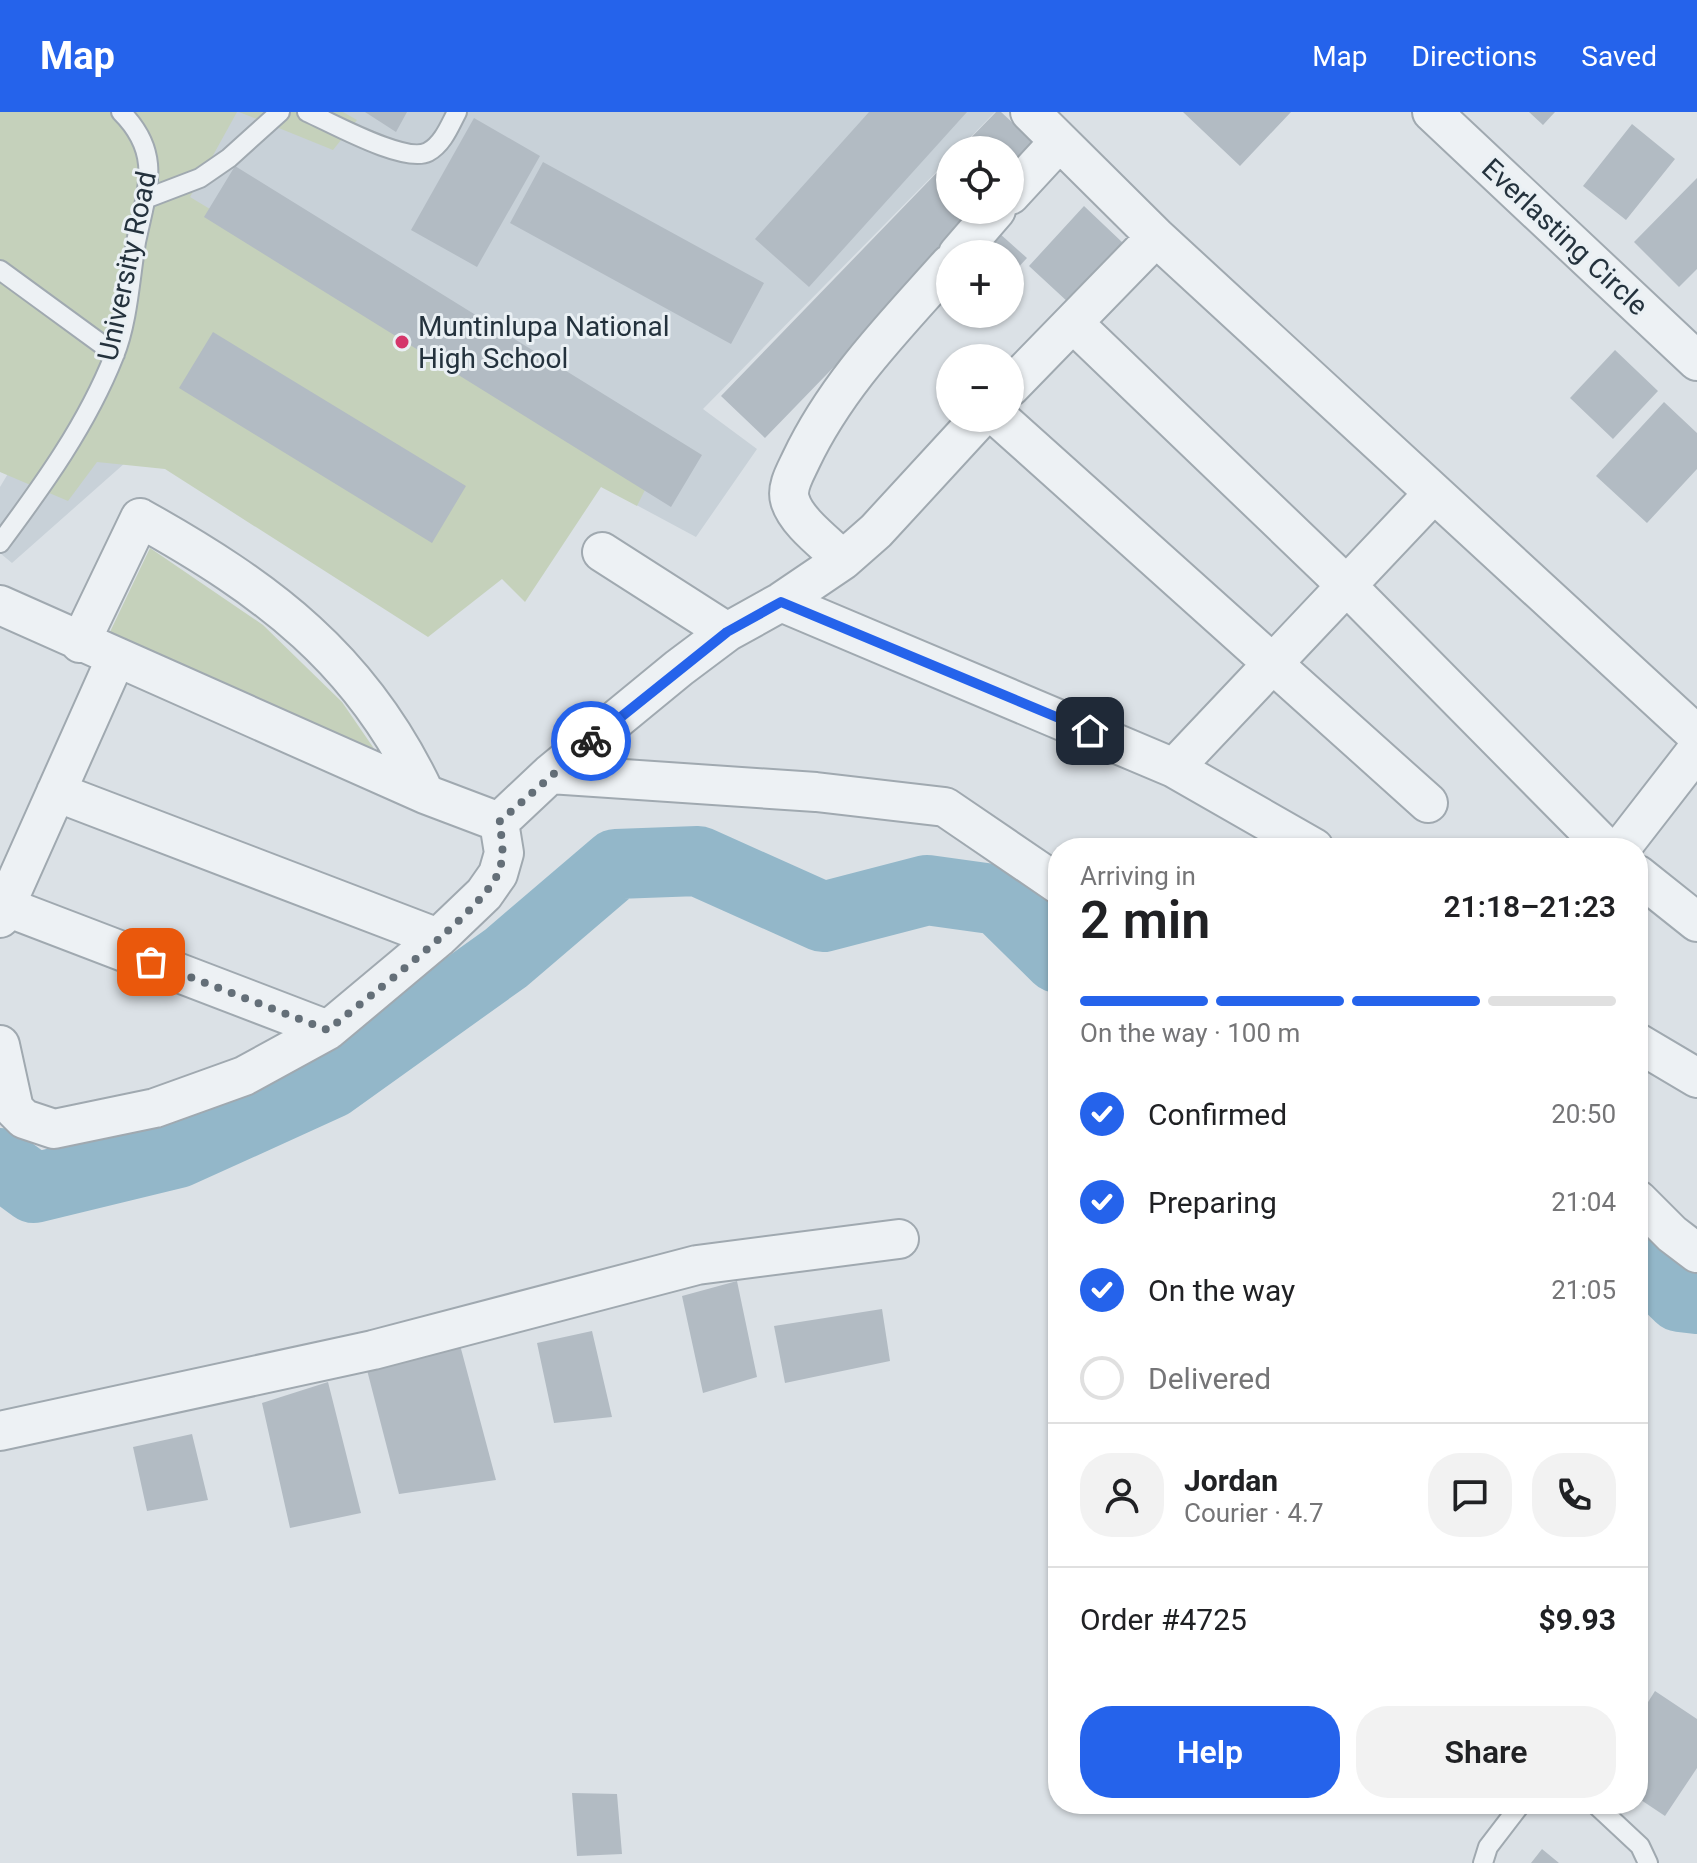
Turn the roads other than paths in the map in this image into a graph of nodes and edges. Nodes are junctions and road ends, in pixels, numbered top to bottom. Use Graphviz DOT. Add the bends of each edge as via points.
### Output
graph roads {
  1 [pos="280,112"];
  2 [pos="307,112"];
  3 [pos="457,112"];
  4 [pos="1030,112"];
  5 [pos="1432,112"];
  6 [pos="122,113"];
  7 [pos="1058,143"];
  8 [pos="1024,180"];
  9 [pos="145,199"];
  10 [pos="984,224"];
  11 [pos="1156,237"];
  12 [pos="970,240"];
  13 [pos="0,270"];
  14 [pos="936,280"];
  15 [pos="1073,323"];
  16 [pos="115,354"];
  17 [pos="1697,361"];
  18 [pos="1024,373"];
  19 [pos="967,432"];
  20 [pos="1015,432"];
  21 [pos="1434,493"];
  22 [pos="0,543"];
  23 [pos="602,552"];
  24 [pos="843,560"];
  25 [pos="1347,586"];
  26 [pos="781,602"];
  27 [pos="0,605"];
  28 [pos="727,632"];
  29 [pos="80,643"];
  30 [pos="116,658"];
  31 [pos="1273,661"];
  32 [pos="1697,735"];
  33 [pos="1697,750"];
  34 [pos="1174,768"];
  35 [pos="550,774"];
  36 [pos="56,792"];
  37 [pos="425,794"];
  38 [pos="1428,803"];
  39 [pos="499,822"];
  40 [pos="1296,838"];
  41 [pos="1596,838"];
  42 [pos="1629,838"];
  43 [pos="1048,877"];
  44 [pos="1648,883"];
  45 [pos="2,912"];
  46 [pos="1697,922"];
  47 [pos="438,938"];
  48 [pos="328,1030"];
  49 [pos="0,1045"];
  50 [pos="1648,1049"];
  51 [pos="1697,1078"];
  52 [pos="1648,1210"];
  53 [pos="899,1239"];
  54 [pos="1697,1253"];
  55 [pos="0,1431"];
  56 [pos="1513,1814"];
  57 [pos="1606,1814"];
  58 [pos="1483,1863"];
  59 [pos="1648,1863"];
  1 -- 9 [label="lane" via="200,178"];
  2 -- 3 [label="lane" via="417,156 442,139"];
  4 -- 7 [label="street"];
  5 -- 17 [label="street, Everlasting Circle"];
  6 -- 9 [label="lane, University Road" via="150,154"];
  7 -- 8 [label="street"];
  7 -- 11 [label="street"];
  9 -- 16 [label="lane, University Road"];
  10 -- 12 [label="street"];
  11 -- 15 [label="street"];
  11 -- 21 [label="street"];
  13 -- 16 [label="lane"];
  14 -- 24 [label="street" via="848,379 790,483 789,499 797,513"];
  15 -- 18 [label="street"];
  15 -- 25 [label="street"];
  16 -- 22 [label="lane, University Road" via="70,444"];
  19 -- 24 [label="street"];
  20 -- 31 [label="street"];
  21 -- 25 [label="street"];
  21 -- 32 [label="street"];
  23 -- 28 [label="street"];
  24 -- 26 [label="street"];
  25 -- 31 [label="street"];
  25 -- 41 [label="street"];
  26 -- 28 [label="street"];
  26 -- 34 [label="street"];
  27 -- 29 [label="street"];
  28 -- 35 [label="street"];
  29 -- 30 [label="street"];
  29 -- 37 [label="street" via="140,518 205,554 275,604 328,651 380,712"];
  30 -- 36 [label="street"];
  30 -- 37 [label="street"];
  31 -- 34 [label="street"];
  31 -- 38 [label="street"];
  33 -- 42 [label="street"];
  34 -- 40 [label="street"];
  35 -- 39 [label="street"];
  35 -- 43 [label="street" via="816,792 945,807"];
  36 -- 45 [label="street"];
  36 -- 47 [label="street"];
  37 -- 39 [label="street"];
  39 -- 47 [label="street" via="504,853 498,874"];
  44 -- 46 [label="street"];
  45 -- 48 [label="street"];
  47 -- 48 [label="street"];
  48 -- 49 [label="street" via="244,1076 170,1103 54,1129 24,1119 14,1109"];
  50 -- 51 [label="street"];
  52 -- 54 [label="street"];
  53 -- 55 [label="street" via="697,1265 373,1350"];
  56 -- 58 [label="lane" via="1488,1847"];
  57 -- 59 [label="lane" via="1640,1846"];
}
